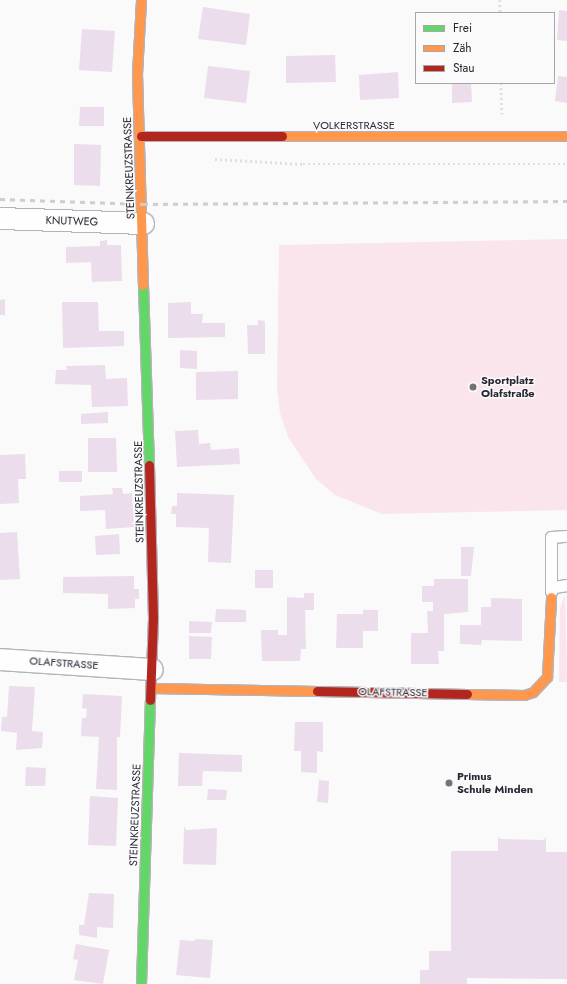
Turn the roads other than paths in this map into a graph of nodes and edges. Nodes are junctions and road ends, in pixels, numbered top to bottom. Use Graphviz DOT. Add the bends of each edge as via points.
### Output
graph roads {
  1 [pos="141,0"];
  2 [pos="141,136"];
  3 [pos="567,136"];
  4 [pos="0,218"];
  5 [pos="144,223"];
  6 [pos="567,536"];
  7 [pos="567,585"];
  8 [pos="551,597"];
  9 [pos="0,659"];
  10 [pos="152,678"];
  11 [pos="141,984"];
  1 -- 2 [label="street, STEINKREUZSTRASSE" via="137,73"];
  2 -- 3 [label="street, VOLKERSTRASSE"];
  2 -- 5 [label="street, STEINKREUZSTRASSE"];
  4 -- 5 [label="street, KNUTWEG"];
  5 -- 10 [label="street, STEINKREUZSTRASSE"];
  6 -- 7 [label="lane" via="551,537 551,591 554,587"];
  8 -- 10 [label="street, OLAFSTRASSE" via="550,664 547,677 533,692 524,695"];
  9 -- 10 [label="street, OLAFSTRASSE"];
  10 -- 11 [label="street, STEINKREUZSTRASSE"];
}
